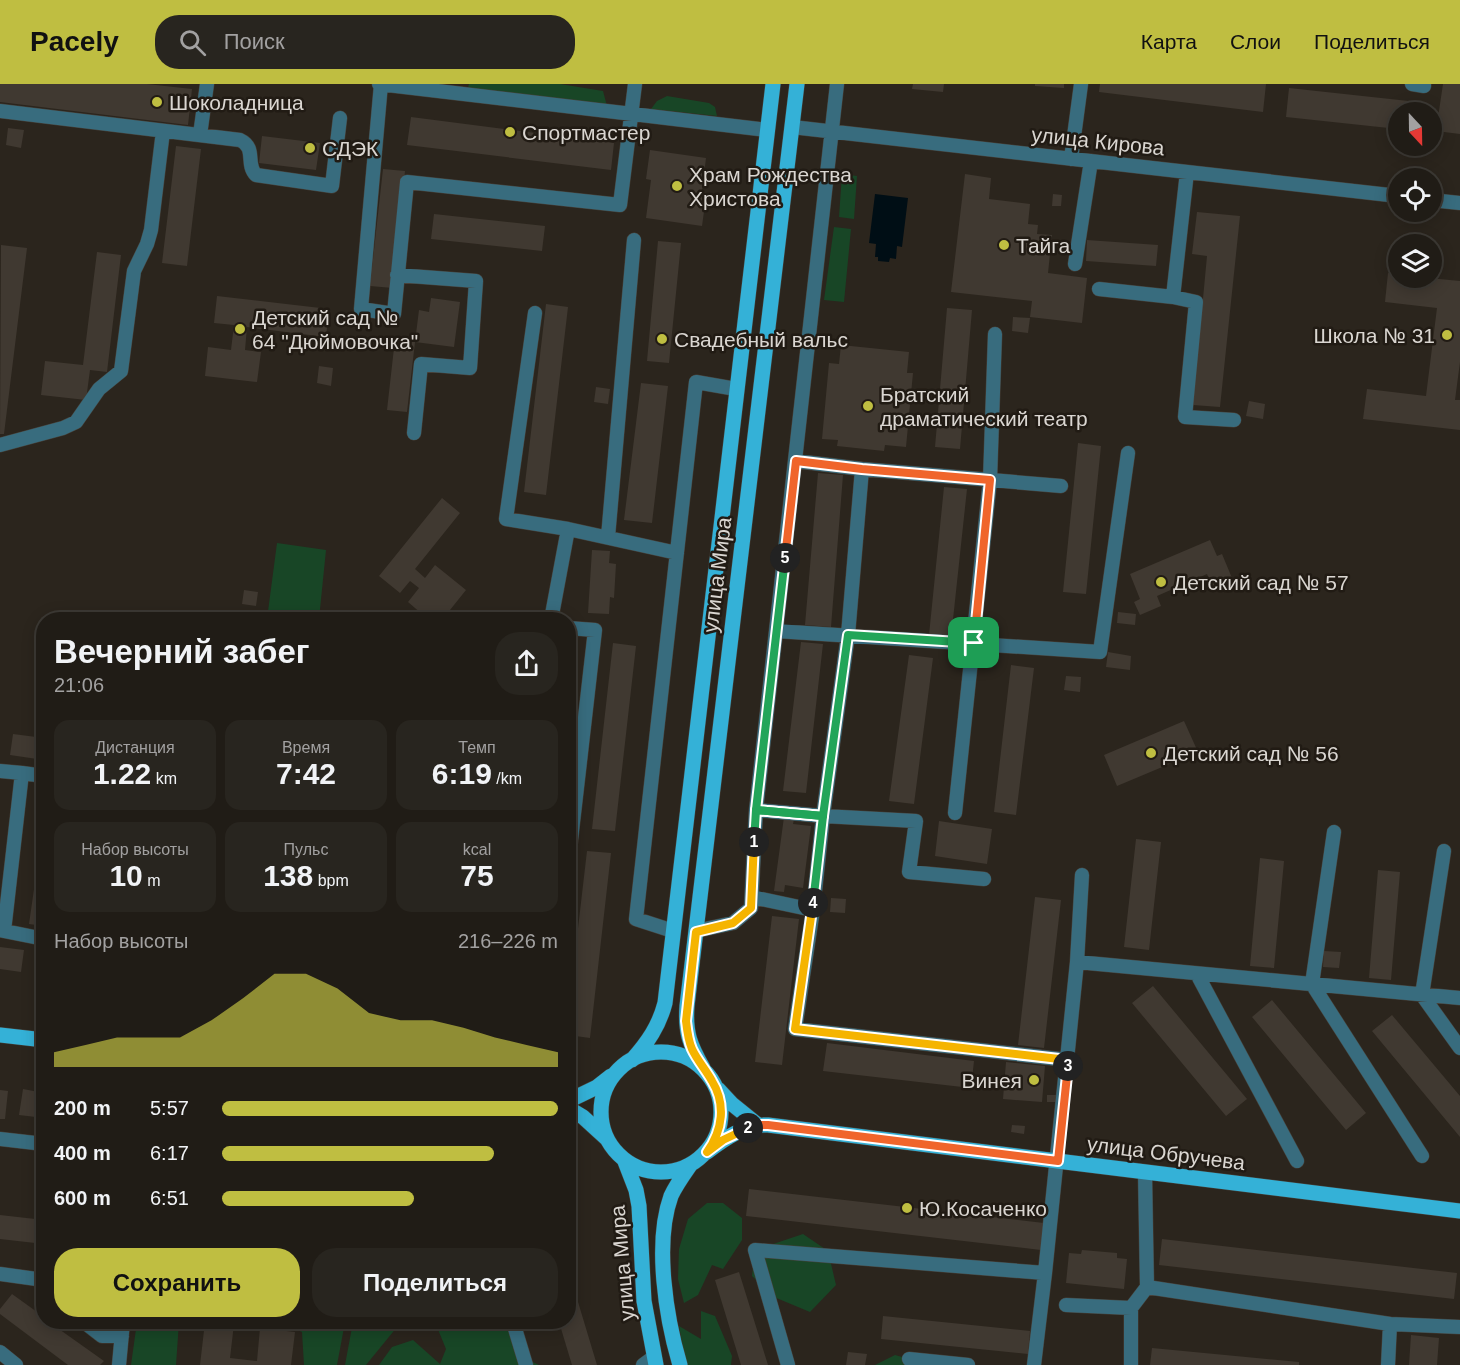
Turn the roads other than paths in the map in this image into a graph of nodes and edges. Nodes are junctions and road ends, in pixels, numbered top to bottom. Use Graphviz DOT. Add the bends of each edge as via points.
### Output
graph roads {
  1 [pos="207,84"];
  2 [pos="380,84"];
  3 [pos="636,84"];
  4 [pos="772,84"];
  5 [pos="797,84"];
  6 [pos="837,84"];
  7 [pos="1082,84"];
  8 [pos="1412,84"];
  9 [pos="1424,84"];
  10 [pos="0,111"];
  11 [pos="632,114"];
  12 [pos="340,118"];
  13 [pos="792,127"];
  14 [pos="163,130"];
  15 [pos="767,130"];
  16 [pos="832,132"];
  17 [pos="200,135"];
  18 [pos="1071,159"];
  19 [pos="1091,161"];
  20 [pos="1187,172"];
  21 [pos="1388,195"];
  22 [pos="1442,201"];
  23 [pos="1460,203"];
  24 [pos="754,236"];
  25 [pos="778,238"];
  26 [pos="634,240"];
  27 [pos="1076,264"];
  28 [pos="397,275"];
  29 [pos="1099,289"];
  30 [pos="1173,297"];
  31 [pos="535,313"];
  32 [pos="995,334"];
  33 [pos="736,388"];
  34 [pos="1234,420"];
  35 [pos="414,433"];
  36 [pos="0,445"];
  37 [pos="1128,453"];
  38 [pos="796,461"];
  39 [pos="862,469"];
  40 [pos="990,480"];
  41 [pos="1061,486"];
  42 [pos="568,529"];
  43 [pos="608,537"];
  44 [pos="677,554"];
  45 [pos="552,612"];
  46 [pos="576,629"];
  47 [pos="776,631"];
  48 [pos="848,635"];
  49 [pos="974,643"];
  50 [pos="0,771"];
  51 [pos="22,773"];
  52 [pos="36,775"];
  53 [pos="576,796"];
  54 [pos="756,810"];
  55 [pos="955,813"];
  56 [pos="823,816"];
  57 [pos="1334,832"];
  58 [pos="7,849"];
  59 [pos="1444,851"];
  60 [pos="1082,875"];
  61 [pos="984,879"];
  62 [pos="752,897"];
  63 [pos="813,910"];
  64 [pos="2,930"];
  65 [pos="673,931"];
  66 [pos="696,932"];
  67 [pos="36,937"];
  68 [pos="1077,962"];
  69 [pos="1197,974"];
  70 [pos="1312,984"];
  71 [pos="1422,995"];
  72 [pos="1460,998"];
  73 [pos="0,1035"];
  74 [pos="36,1040"];
  75 [pos="1460,1048"];
  76 [pos="632,1060"];
  77 [pos="1068,1060"];
  78 [pos="703,1068"];
  79 [pos="618,1071"];
  80 [pos="716,1087"];
  81 [pos="576,1097"];
  82 [pos="576,1113"];
  83 [pos="758,1125"];
  84 [pos="0,1139"];
  85 [pos="607,1139"];
  86 [pos="36,1143"];
  87 [pos="707,1152"];
  88 [pos="1422,1156"];
  89 [pos="624,1159"];
  90 [pos="1058,1161"];
  91 [pos="1297,1161"];
  92 [pos="691,1164"];
  93 [pos="1145,1172"];
  94 [pos="1460,1211"];
  95 [pos="1045,1273"];
  96 [pos="0,1274"];
  97 [pos="26,1277"];
  98 [pos="36,1279"];
  99 [pos="36,1285"];
  100 [pos="1147,1287"];
  101 [pos="1066,1305"];
  102 [pos="1131,1308"];
  103 [pos="1390,1324"];
  104 [pos="1460,1327"];
  105 [pos="93,1329"];
  106 [pos="122,1329"];
  107 [pos="515,1329"];
  108 [pos="122,1336"];
  109 [pos="0,1352"];
  110 [pos="909,1359"];
  111 [pos="651,1362"];
  112 [pos="16,1365"];
  113 [pos="119,1365"];
  114 [pos="526,1365"];
  115 [pos="680,1365"];
  116 [pos="788,1365"];
  117 [pos="968,1365"];
  118 [pos="1034,1365"];
  119 [pos="1131,1365"];
  120 [pos="1388,1365"];
  1 -- 17 [label="street"];
  2 -- 11 [label="street"];
  2 -- 28 [label="street" via="361,309 394,314"];
  3 -- 11 [label="street"];
  4 -- 15 [label="main road, улица Мира"];
  5 -- 13 [label="main road, улица Мира"];
  6 -- 16 [label="street"];
  7 -- 18 [label="street"];
  8 -- 9 [label="street"];
  10 -- 14 [label="street"];
  11 -- 15 [label="street"];
  11 -- 28 [label="street" via="620,205 407,182"];
  12 -- 17 [label="street" via="332,186 256,175 251,169 250,149 244,142"];
  13 -- 16 [label="street, улица Кирова"];
  13 -- 25 [label="main road, улица Мира"];
  14 -- 17 [label="street"];
  14 -- 36 [label="street" via="151,230 133,276 121,371 99,389 76,422"];
  15 -- 24 [label="main road, улица Мира"];
  16 -- 18 [label="street, улица Кирова"];
  16 -- 38 [label="street"];
  18 -- 19 [label="street, улица Кирова"];
  19 -- 20 [label="street, улица Кирова"];
  19 -- 27 [label="street"];
  20 -- 21 [label="street, улица Кирова"];
  20 -- 30 [label="street"];
  22 -- 23 [label="street"];
  24 -- 25 [label="main road"];
  24 -- 33 [label="main road, улица Мира"];
  25 -- 66 [label="main road, улица Мира"];
  26 -- 43 [label="street"];
  28 -- 35 [label="street" via="477,281 470,368 421,364"];
  29 -- 30 [label="street"];
  30 -- 34 [label="street" via="1196,302 1185,417"];
  31 -- 42 [label="street" via="506,519"];
  32 -- 40 [label="street"];
  33 -- 44 [label="street" via="696,382"];
  33 -- 65 [label="main road, улица Мира"];
  37 -- 49 [label="street" via="1100,652"];
  38 -- 39 [label="street"];
  38 -- 47 [label="street"];
  39 -- 40 [label="street"];
  39 -- 48 [label="street"];
  40 -- 41 [label="street"];
  40 -- 49 [label="street"];
  42 -- 43 [label="street"];
  42 -- 45 [label="street"];
  43 -- 44 [label="street"];
  44 -- 65 [label="street" via="636,919"];
  46 -- 53 [label="street" via="595,630"];
  47 -- 48 [label="street"];
  47 -- 54 [label="street"];
  48 -- 49 [label="street"];
  48 -- 56 [label="street"];
  49 -- 55 [label="street"];
  50 -- 51 [label="street"];
  51 -- 52 [label="street"];
  51 -- 58 [label="street"];
  54 -- 56 [label="street"];
  54 -- 62 [label="street"];
  56 -- 61 [label="street" via="916,821 909,872"];
  56 -- 63 [label="street"];
  57 -- 70 [label="street"];
  58 -- 64 [label="street"];
  59 -- 71 [label="street"];
  60 -- 68 [label="street"];
  62 -- 63 [label="street"];
  62 -- 66 [label="street" via="751,908 733,923"];
  63 -- 77 [label="street" via="795,1029"];
  64 -- 67 [label="street"];
  65 -- 76 [label="main road, улица Мира" via="660,1019"];
  66 -- 78 [label="main road, улица Мира" via="686,1021 691,1048"];
  68 -- 69 [label="street"];
  68 -- 77 [label="street"];
  69 -- 70 [label="street"];
  69 -- 91 [label="street"];
  70 -- 71 [label="street"];
  70 -- 88 [label="street"];
  71 -- 72 [label="street"];
  71 -- 75 [label="street"];
  73 -- 74 [label="main road"];
  76 -- 78 [label="main road" via="652,1053 674,1053"];
  76 -- 79 [label="main road"];
  77 -- 90 [label="street"];
  78 -- 80 [label="main road"];
  79 -- 81 [label="main road"];
  79 -- 85 [label="main road" via="610,1080 602,1103"];
  80 -- 83 [label="main road"];
  80 -- 87 [label="main road" via="721,1106 720,1126"];
  82 -- 85 [label="main road"];
  83 -- 87 [label="main road" via="723,1140"];
  83 -- 90 [label="main road, улица Обручева"];
  84 -- 86 [label="street"];
  85 -- 89 [label="main road"];
  87 -- 92 [label="main road"];
  89 -- 92 [label="main road" via="649,1171 678,1170"];
  89 -- 111 [label="main road, улица Мира" via="638,1198"];
  90 -- 93 [label="main road, улица Обручева"];
  90 -- 95 [label="street"];
  92 -- 115 [label="main road, улица Мира" via="672,1194 665,1219 665,1281"];
  93 -- 94 [label="main road, улица Обручева"];
  93 -- 100 [label="street"];
  95 -- 116 [label="street" via="755,1250"];
  95 -- 118 [label="street"];
  96 -- 97 [label="street"];
  97 -- 98 [label="street"];
  97 -- 99 [label="street"];
  100 -- 102 [label="street"];
  100 -- 103 [label="street"];
  101 -- 102 [label="street"];
  102 -- 119 [label="street"];
  103 -- 104 [label="street"];
  103 -- 120 [label="street"];
  105 -- 108 [label="street" via="102,1336"];
  106 -- 108 [label="street"];
  107 -- 114 [label="street"];
  108 -- 113 [label="street"];
  109 -- 112 [label="street"];
  110 -- 117 [label="street"];
}
